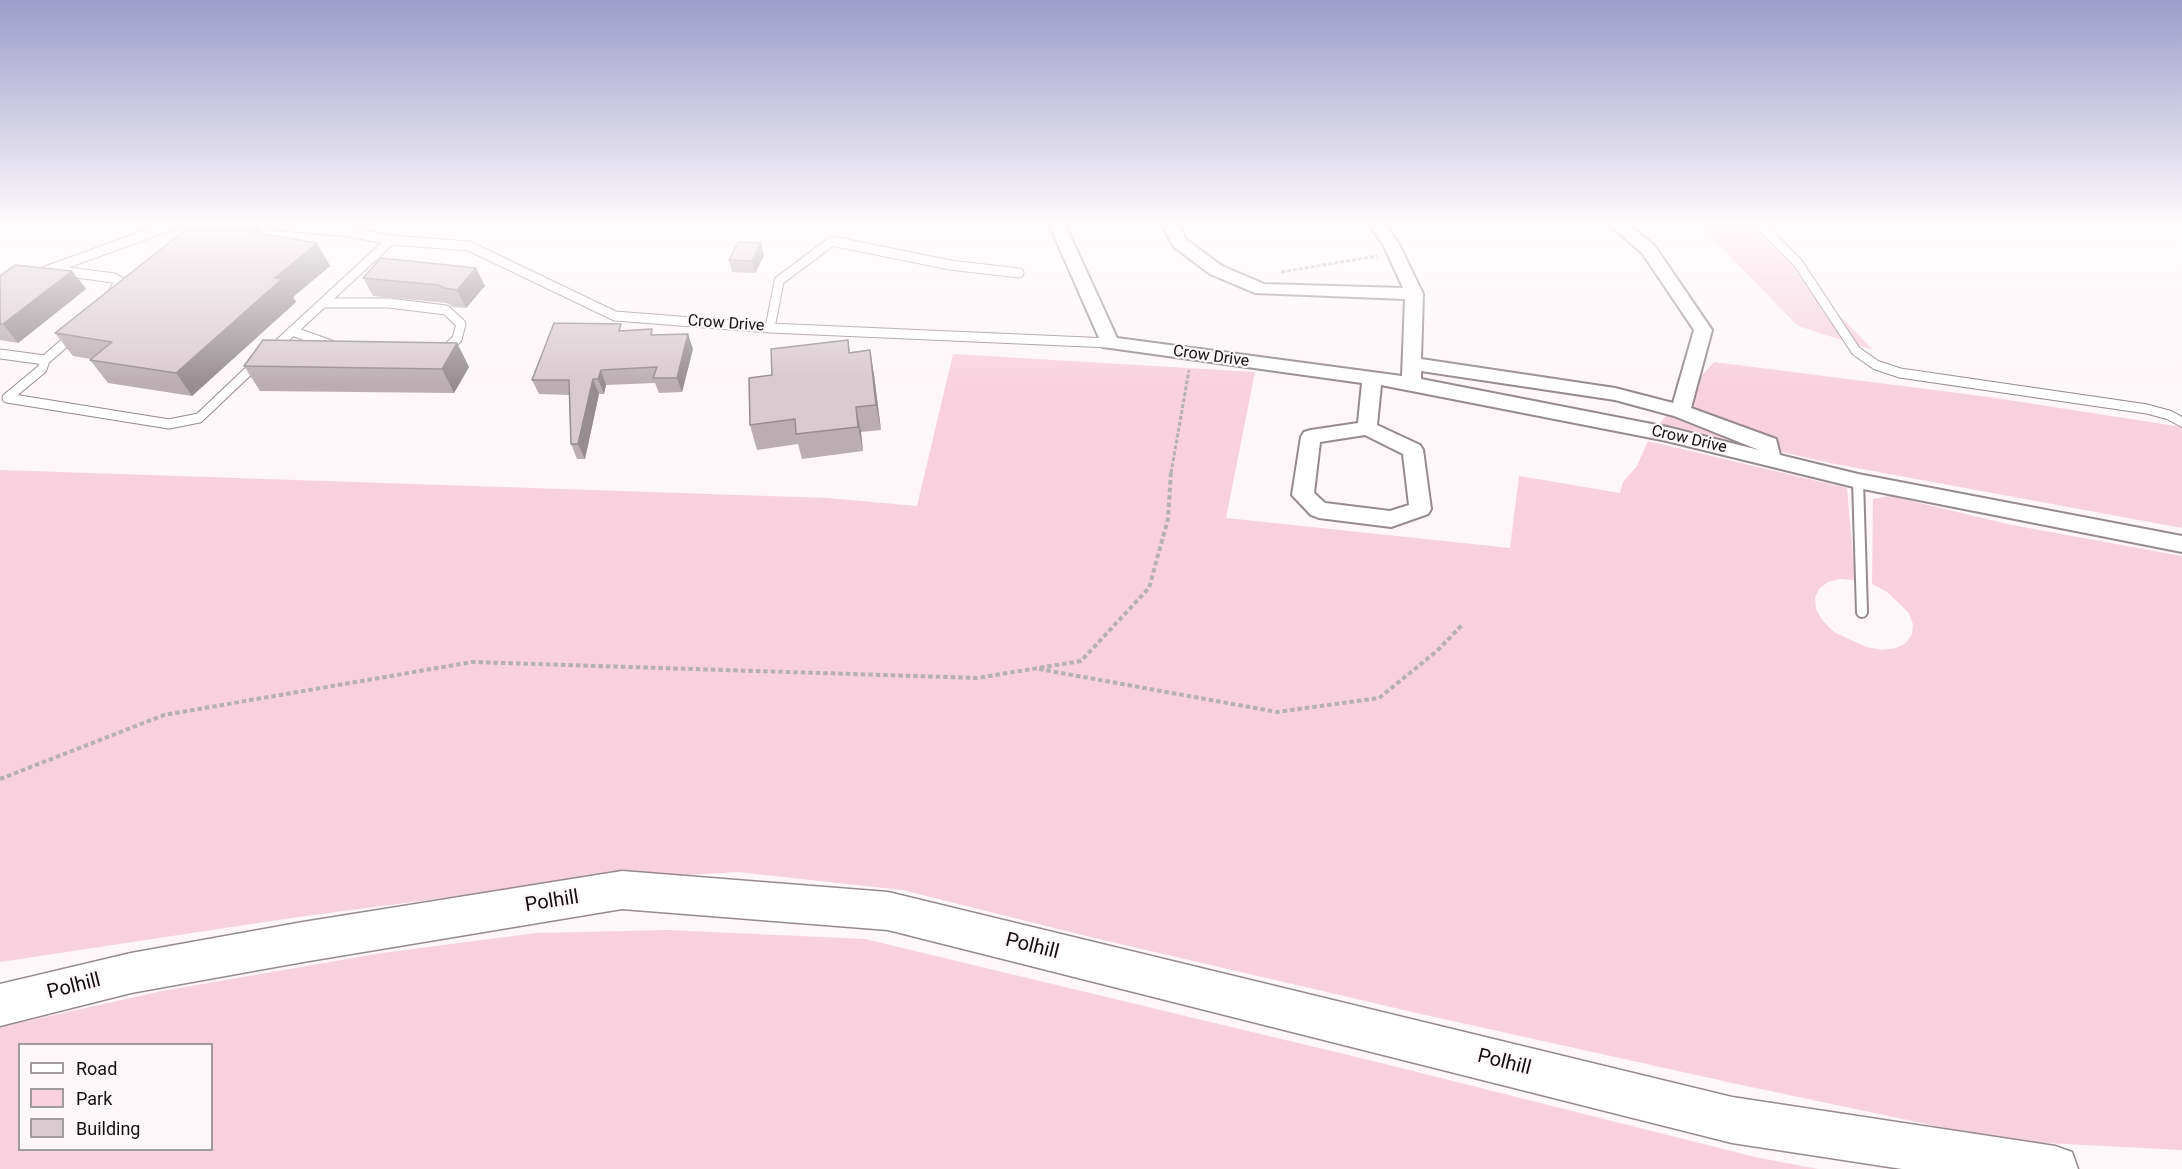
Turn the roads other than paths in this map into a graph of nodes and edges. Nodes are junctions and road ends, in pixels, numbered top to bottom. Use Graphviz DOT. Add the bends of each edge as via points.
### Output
graph roads {
  1 [pos="102,277"];
  2 [pos="351,277"];
  3 [pos="533,277"];
  4 [pos="785,277"];
  5 [pos="1080,277"];
  6 [pos="1231,277"];
  7 [pos="1406,277"];
  8 [pos="1667,277"];
  9 [pos="1807,277"];
  10 [pos="1414,294"];
  11 [pos="108,301"];
  12 [pos="322,303"];
  13 [pos="84,326"];
  14 [pos="770,328"];
  15 [pos="292,331"];
  16 [pos="1110,343"];
  17 [pos="336,347"];
  18 [pos="0,354"];
  19 [pos="431,356"];
  20 [pos="45,360"];
  21 [pos="1412,374"];
  22 [pos="1372,379"];
  23 [pos="1680,411"];
  24 [pos="2182,422"];
  25 [pos="1367,428"];
  26 [pos="1770,460"];
  27 [pos="1858,482"];
  28 [pos="2182,544"];
  29 [pos="1862,612"];
  30 [pos="0,1005"];
  31 [pos="2055,1169"];
  1 -- 11 [label="lane" via="119,281"];
  2 -- 12 [label="lane"];
  3 -- 14 [label="lane, Crow Drive" via="615,316"];
  4 -- 14 [label="lane" via="779,281"];
  5 -- 16 [label="street"];
  6 -- 10 [label="street" via="1261,289"];
  7 -- 10 [label="street"];
  8 -- 23 [label="street" via="1703,330"];
  9 -- 24 [label="lane" via="1856,351 1876,365 1900,373 2147,409"];
  10 -- 21 [label="street"];
  12 -- 15 [label="lane"];
  12 -- 19 [label="lane" via="389,303 446,310 461,324 457,339 442,353"];
  13 -- 20 [label="lane"];
  14 -- 16 [label="lane, Crow Drive"];
  15 -- 17 [label="lane"];
  15 -- 20 [label="lane" via="199,418 169,424 8,398 42,369"];
  16 -- 22 [label="street, Crow Drive"];
  18 -- 20 [label="lane"];
  21 -- 22 [label="street, Crow Drive"];
  21 -- 23 [label="street" via="1615,394"];
  21 -- 26 [label="street, Crow Drive"];
  22 -- 25 [label="street"];
  23 -- 26 [label="street" via="1769,444"];
  25 -- 25 [label="street" via="1311,436 1303,495 1319,510 1391,519 1420,509 1413,450"];
  26 -- 27 [label="street, Crow Drive"];
  27 -- 28 [label="street, Crow Drive"];
  27 -- 29 [label="lane"];
  30 -- 31 [label="main road, Polhill" via="142,971 622,890 888,911 1732,1120"];
}
